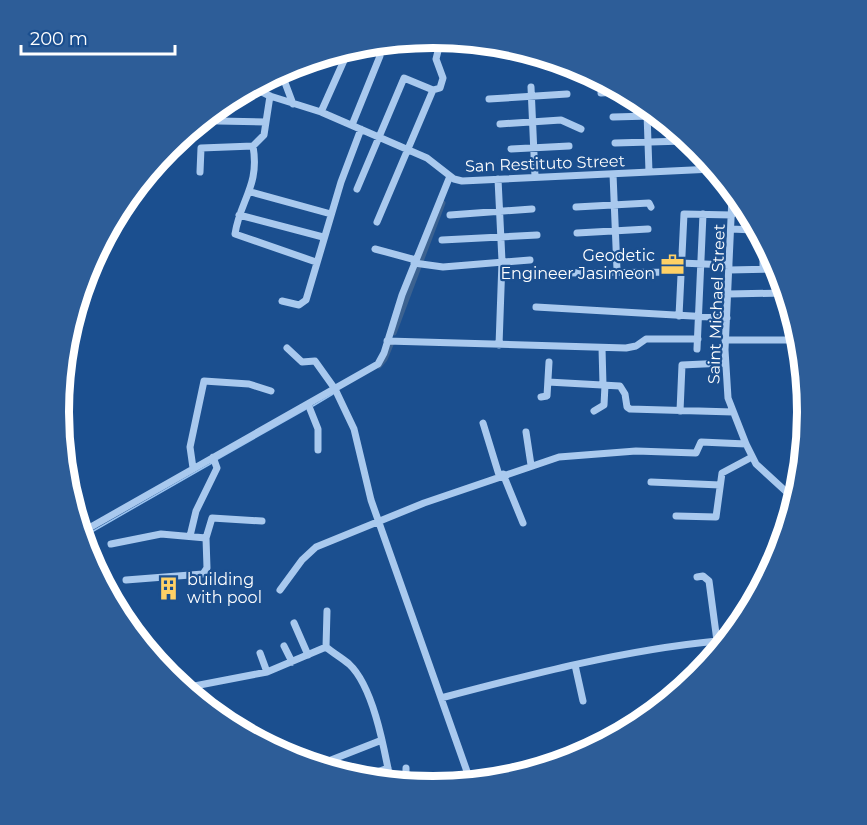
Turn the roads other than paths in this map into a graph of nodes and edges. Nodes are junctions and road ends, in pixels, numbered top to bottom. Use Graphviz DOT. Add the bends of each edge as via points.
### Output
graph roads {
  1 [pos="439,48"];
  2 [pos="380,52"];
  3 [pos="345,59"];
  4 [pos="284,80"];
  5 [pos="531,87"];
  6 [pos="433,90"];
  7 [pos="261,92"];
  8 [pos="601,93"];
  9 [pos="608,93"];
  10 [pos="567,94"];
  11 [pos="270,96"];
  12 [pos="531,97"];
  13 [pos="489,99"];
  14 [pos="293,104"];
  15 [pos="321,112"];
  16 [pos="644,115"];
  17 [pos="613,117"];
  18 [pos="649,118"];
  19 [pos="218,121"];
  20 [pos="266,122"];
  21 [pos="533,122"];
  22 [pos="500,124"];
  23 [pos="352,125"];
  24 [pos="361,129"];
  25 [pos="582,129"];
  26 [pos="379,138"];
  27 [pos="677,141"];
  28 [pos="648,142"];
  29 [pos="615,143"];
  30 [pos="253,146"];
  31 [pos="569,146"];
  32 [pos="534,147"];
  33 [pos="511,149"];
  34 [pos="406,150"];
  35 [pos="705,169"];
  36 [pos="200,172"];
  37 [pos="649,172"];
  38 [pos="613,174"];
  39 [pos="450,176"];
  40 [pos="535,177"];
  41 [pos="498,179"];
  42 [pos="357,189"];
  43 [pos="251,192"];
  44 [pos="732,203"];
  45 [pos="615,205"];
  46 [pos="576,207"];
  47 [pos="651,207"];
  48 [pos="532,209"];
  49 [pos="500,211"];
  50 [pos="331,214"];
  51 [pos="450,214"];
  52 [pos="703,214"];
  53 [pos="239,215"];
  54 [pos="732,215"];
  55 [pos="377,222"];
  56 [pos="648,229"];
  57 [pos="731,229"];
  58 [pos="749,230"];
  59 [pos="617,231"];
  60 [pos="577,233"];
  61 [pos="537,235"];
  62 [pos="501,236"];
  63 [pos="323,237"];
  64 [pos="442,240"];
  65 [pos="375,249"];
  66 [pos="763,258"];
  67 [pos="530,260"];
  68 [pos="502,261"];
  69 [pos="316,262"];
  70 [pos="417,263"];
  71 [pos="680,263"];
  72 [pos="701,264"];
  73 [pos="729,267"];
  74 [pos="763,269"];
  75 [pos="768,269"];
  76 [pos="617,270"];
  77 [pos="680,272"];
  78 [pos="562,273"];
  79 [pos="778,293"];
  80 [pos="728,294"];
  81 [pos="282,301"];
  82 [pos="536,307"];
  83 [pos="679,316"];
  84 [pos="698,316"];
  85 [pos="727,318"];
  86 [pos="698,339"];
  87 [pos="725,340"];
  88 [pos="791,340"];
  89 [pos="387,341"];
  90 [pos="499,345"];
  91 [pos="287,348"];
  92 [pos="602,348"];
  93 [pos="697,349"];
  94 [pos="549,362"];
  95 [pos="725,363"];
  96 [pos="548,382"];
  97 [pos="604,385"];
  98 [pos="335,389"];
  99 [pos="271,391"];
  100 [pos="541,397"];
  101 [pos="309,407"];
  102 [pos="594,411"];
  103 [pos="680,411"];
  104 [pos="733,412"];
  105 [pos="483,423"];
  106 [pos="525,432"];
  107 [pos="746,444"];
  108 [pos="318,450"];
  109 [pos="752,457"];
  110 [pos="215,460"];
  111 [pos="531,465"];
  112 [pos="193,468"];
  113 [pos="501,475"];
  114 [pos="651,482"];
  115 [pos="720,485"];
  116 [pos="789,494"];
  117 [pos="676,516"];
  118 [pos="262,520"];
  119 [pos="378,521"];
  120 [pos="524,523"];
  121 [pos="88,529"];
  122 [pos="190,536"];
  123 [pos="206,538"];
  124 [pos="111,544"];
  125 [pos="697,577"];
  126 [pos="126,580"];
  127 [pos="280,590"];
  128 [pos="327,611"];
  129 [pos="294,623"];
  130 [pos="720,638"];
  131 [pos="718,640"];
  132 [pos="284,646"];
  133 [pos="326,647"];
  134 [pos="261,653"];
  135 [pos="308,655"];
  136 [pos="292,662"];
  137 [pos="575,665"];
  138 [pos="267,672"];
  139 [pos="192,686"];
  140 [pos="441,698"];
  141 [pos="583,701"];
  142 [pos="382,740"];
  143 [pos="330,762"];
  144 [pos="388,768"];
  145 [pos="406,768"];
  146 [pos="376,772"];
  147 [pos="389,774"];
  148 [pos="468,775"];
  149 [pos="406,776"];
  1 -- 6 [label="street" via="436,59 443,78 440,88"];
  2 -- 23 [label="street"];
  3 -- 15 [label="street"];
  4 -- 14 [label="street"];
  5 -- 12 [label="street"];
  6 -- 26 [label="street" via="404,78"];
  6 -- 34 [label="street"];
  7 -- 11 [label="street, San Restituto Street"];
  8 -- 9 [label="street"];
  10 -- 12 [label="street"];
  11 -- 14 [label="street, San Restituto Street"];
  11 -- 20 [label="street"];
  12 -- 13 [label="street"];
  12 -- 21 [label="street"];
  14 -- 15 [label="street, San Restituto Street"];
  15 -- 23 [label="street, San Restituto Street"];
  16 -- 17 [label="street"];
  18 -- 28 [label="street"];
  19 -- 20 [label="street"];
  20 -- 30 [label="street" via="264,135"];
  21 -- 22 [label="street"];
  21 -- 25 [label="street" via="565,121"];
  21 -- 32 [label="street"];
  23 -- 24 [label="street, San Restituto Street"];
  24 -- 26 [label="street, San Restituto Street"];
  24 -- 50 [label="street"];
  26 -- 34 [label="street, San Restituto Street"];
  26 -- 42 [label="street"];
  27 -- 28 [label="street"];
  28 -- 29 [label="street"];
  28 -- 37 [label="street"];
  30 -- 36 [label="street" via="202,147"];
  30 -- 43 [label="street"];
  31 -- 32 [label="street"];
  32 -- 33 [label="street"];
  32 -- 40 [label="street"];
  34 -- 39 [label="street, San Restituto Street" via="432,160"];
  34 -- 55 [label="street"];
  35 -- 37 [label="street, San Restituto Street"];
  37 -- 38 [label="street, San Restituto Street"];
  38 -- 40 [label="street, San Restituto Street"];
  38 -- 45 [label="street"];
  39 -- 41 [label="street, San Restituto Street" via="462,181"];
  39 -- 70 [label="street"];
  40 -- 41 [label="street, San Restituto Street"];
  41 -- 49 [label="street"];
  43 -- 50 [label="street"];
  43 -- 53 [label="street"];
  44 -- 54 [label="street, Saint Michael Street"];
  45 -- 46 [label="street"];
  45 -- 47 [label="street" via="649,203"];
  45 -- 59 [label="street"];
  48 -- 49 [label="street"];
  49 -- 51 [label="street"];
  49 -- 62 [label="street"];
  50 -- 63 [label="street"];
  52 -- 54 [label="street"];
  52 -- 71 [label="street" via="683,215"];
  52 -- 72 [label="street"];
  53 -- 63 [label="street"];
  53 -- 69 [label="street" via="235,234"];
  54 -- 57 [label="street, Saint Michael Street"];
  56 -- 59 [label="street"];
  57 -- 58 [label="street"];
  57 -- 73 [label="street, Saint Michael Street"];
  59 -- 60 [label="street"];
  59 -- 76 [label="street"];
  61 -- 62 [label="street"];
  62 -- 64 [label="street"];
  62 -- 68 [label="street"];
  63 -- 69 [label="street"];
  65 -- 70 [label="street"];
  66 -- 74 [label="street"];
  67 -- 68 [label="street"];
  68 -- 70 [label="street" via="443,267"];
  68 -- 90 [label="street"];
  69 -- 81 [label="street" via="304,303"];
  70 -- 89 [label="street"];
  71 -- 72 [label="street"];
  71 -- 77 [label="street"];
  72 -- 73 [label="street"];
  72 -- 84 [label="street"];
  73 -- 74 [label="street"];
  73 -- 80 [label="street, Saint Michael Street"];
  74 -- 75 [label="street"];
  76 -- 77 [label="street"];
  76 -- 78 [label="street"];
  77 -- 83 [label="street"];
  79 -- 80 [label="street"];
  80 -- 85 [label="street, Saint Michael Street"];
  82 -- 83 [label="street"];
  83 -- 84 [label="street"];
  84 -- 85 [label="street"];
  84 -- 86 [label="street"];
  85 -- 87 [label="street, Saint Michael Street"];
  86 -- 92 [label="street" via="652,338 632,348"];
  86 -- 93 [label="street"];
  87 -- 88 [label="street"];
  87 -- 95 [label="street, Saint Michael Street"];
  89 -- 90 [label="street"];
  89 -- 98 [label="street" via="378,364"];
  90 -- 92 [label="street"];
  91 -- 98 [label="street" via="302,362 315,361"];
  92 -- 97 [label="street"];
  94 -- 96 [label="street"];
  95 -- 103 [label="street" via="682,365"];
  95 -- 104 [label="street, Saint Michael Street"];
  96 -- 97 [label="street"];
  96 -- 100 [label="street" via="546,397"];
  97 -- 102 [label="street" via="604,405"];
  97 -- 103 [label="street" via="622,388 627,408"];
  98 -- 101 [label="street"];
  98 -- 119 [label="street" via="354,429"];
  99 -- 112 [label="street" via="249,384 204,381 190,447"];
  101 -- 108 [label="street" via="318,429"];
  101 -- 110 [label="street"];
  103 -- 104 [label="street"];
  104 -- 107 [label="street, Saint Michael Street"];
  105 -- 113 [label="street"];
  106 -- 111 [label="street"];
  107 -- 109 [label="street, Saint Michael Street"];
  107 -- 111 [label="street" via="701,442 697,453 601,452"];
  109 -- 115 [label="street" via="724,471"];
  109 -- 116 [label="street, Saint Michael Street"];
  110 -- 112 [label="street"];
  110 -- 122 [label="street"];
  111 -- 113 [label="street"];
  112 -- 121 [label="street"];
  113 -- 119 [label="street"];
  113 -- 120 [label="street"];
  114 -- 115 [label="street"];
  115 -- 117 [label="street" via="716,517"];
  118 -- 123 [label="street" via="212,518"];
  119 -- 127 [label="street" via="313,548"];
  119 -- 140 [label="street"];
  122 -- 123 [label="street"];
  122 -- 124 [label="street" via="154,535"];
  123 -- 126 [label="street" via="207,568 203,574"];
  125 -- 130 [label="street" via="704,576 709,581"];
  128 -- 133 [label="street"];
  129 -- 135 [label="street"];
  131 -- 137 [label="street"];
  132 -- 136 [label="street"];
  133 -- 135 [label="street"];
  133 -- 142 [label="street" via="350,664 360,677"];
  134 -- 138 [label="street"];
  135 -- 136 [label="street"];
  136 -- 138 [label="street"];
  137 -- 140 [label="street"];
  137 -- 141 [label="street"];
  138 -- 139 [label="street"];
  140 -- 148 [label="street"];
  142 -- 143 [label="street"];
  142 -- 144 [label="street"];
  144 -- 146 [label="street"];
  144 -- 147 [label="street"];
  145 -- 149 [label="street"];
}
